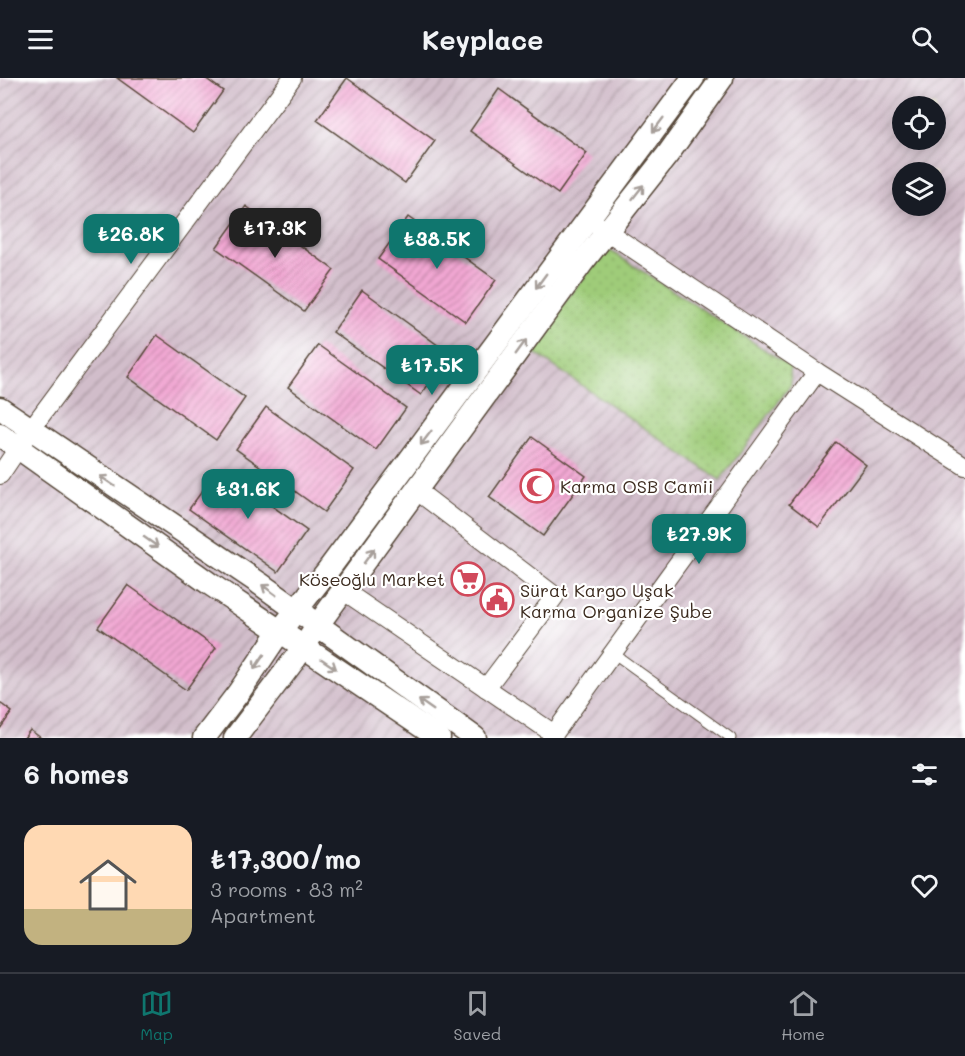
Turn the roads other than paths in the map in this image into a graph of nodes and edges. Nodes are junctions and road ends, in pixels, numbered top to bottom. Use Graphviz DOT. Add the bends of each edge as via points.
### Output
graph roads {
  1 [pos="292,78"];
  2 [pos="693,78"];
  3 [pos="722,78"];
  4 [pos="588,218"];
  5 [pos="607,231"];
  6 [pos="817,372"];
  7 [pos="0,408"];
  8 [pos="31,429"];
  9 [pos="0,435"];
  10 [pos="19,449"];
  11 [pos="965,466"];
  12 [pos="0,475"];
  13 [pos="416,490"];
  14 [pos="344,591"];
  15 [pos="296,610"];
  16 [pos="317,626"];
  17 [pos="280,630"];
  18 [pos="304,647"];
  19 [pos="613,653"];
  20 [pos="486,688"];
  21 [pos="552,736"];
  22 [pos="204,738"];
  23 [pos="235,738"];
  24 [pos="439,738"];
  25 [pos="475,738"];
  26 [pos="731,738"];
  1 -- 8 [label="street"];
  2 -- 4 [label="street, one-way"];
  5 -- 3 [label="street, one-way"];
  4 -- 5 [label="street"];
  4 -- 15 [label="street, one-way"];
  5 -- 6 [label="street"];
  13 -- 5 [label="street, one-way"];
  6 -- 11 [label="street"];
  6 -- 19 [label="street"];
  7 -- 8 [label="street"];
  8 -- 10 [label="street"];
  15 -- 8 [label="street, one-way"];
  9 -- 10 [label="street"];
  10 -- 12 [label="street"];
  10 -- 17 [label="street, one-way"];
  14 -- 13 [label="street, one-way"];
  13 -- 20 [label="street" via="555,596"];
  14 -- 16 [label="street"];
  14 -- 20 [label="street"];
  15 -- 16 [label="street"];
  15 -- 17 [label="street"];
  16 -- 18 [label="street"];
  25 -- 16 [label="street, one-way"];
  17 -- 18 [label="street"];
  17 -- 22 [label="street, one-way"];
  18 -- 23 [label="street"];
  18 -- 24 [label="street, one-way"];
  19 -- 21 [label="street"];
  19 -- 26 [label="lane"];
  20 -- 21 [label="street"];
}
